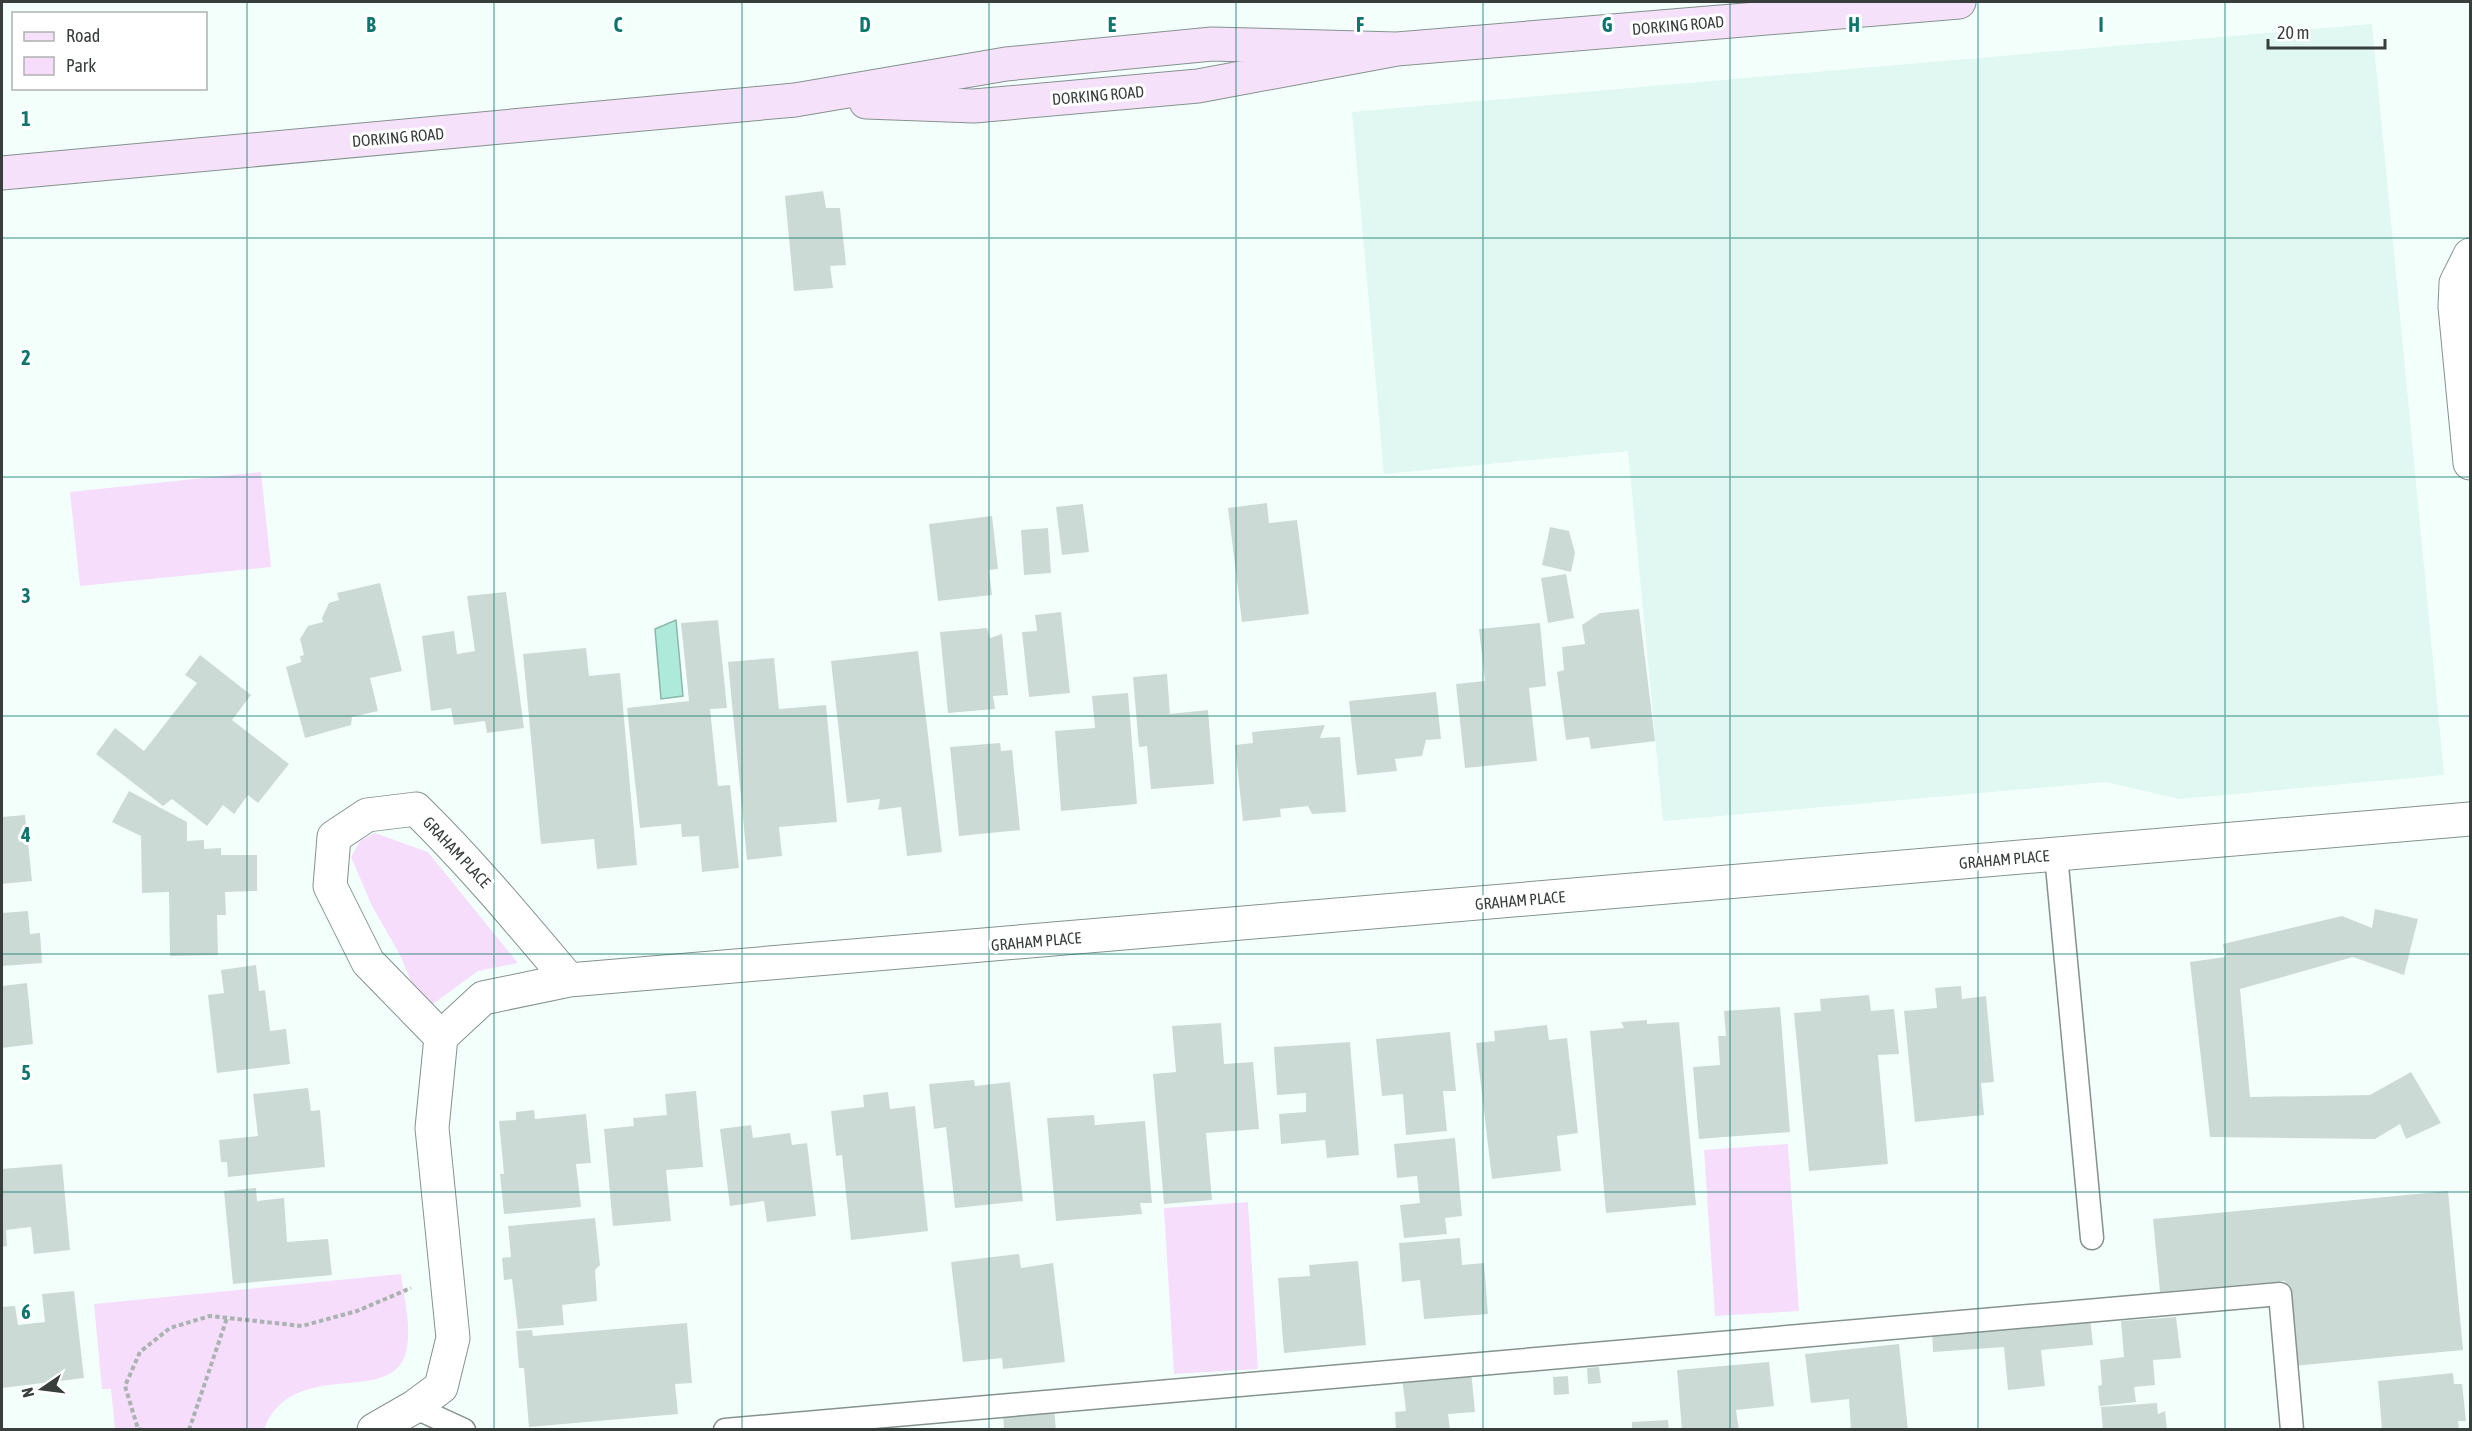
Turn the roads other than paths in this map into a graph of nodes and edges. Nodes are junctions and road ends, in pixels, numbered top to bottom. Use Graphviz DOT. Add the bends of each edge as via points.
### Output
graph roads {
  1 [pos="1959,2"];
  2 [pos="1397,49"];
  3 [pos="1060,59"];
  4 [pos="1064,98"];
  5 [pos="795,100"];
  6 [pos="2,173"];
  7 [pos="2470,255"];
  8 [pos="2470,463"];
  9 [pos="2470,819"];
  10 [pos="2056,855"];
  11 [pos="569,980"];
  12 [pos="441,1037"];
  13 [pos="2092,1238"];
  14 [pos="414,1407"];
  15 [pos="374,1430"];
  16 [pos="464,1430"];
  17 [pos="725,1430"];
  18 [pos="2292,1430"];
  1 -- 2 [label="main road, DORKING ROAD"];
  2 -- 3 [label="main road, DORKING ROAD" via="1212,44"];
  2 -- 4 [label="main road, DORKING ROAD" via="1198,86"];
  3 -- 4 [label="main road"];
  3 -- 5 [label="main road, DORKING ROAD" via="1006,64"];
  4 -- 5 [label="main road, DORKING ROAD" via="974,106"];
  5 -- 6 [label="main road, DORKING ROAD"];
  7 -- 8 [label="street" via="2456,283 2455,307"];
  9 -- 10 [label="street, GRAHAM PLACE"];
  10 -- 11 [label="street, GRAHAM PLACE"];
  10 -- 13 [label="lane"];
  11 -- 12 [label="street, GRAHAM PLACE" via="483,998"];
  11 -- 12 [label="street, GRAHAM PLACE" via="416,809 368,815 334,837 330,886 368,962"];
  12 -- 14 [label="street" via="432,1128 453,1338 441,1388"];
  14 -- 15 [label="street"];
  14 -- 16 [label="lane"];
  17 -- 18 [label="lane" via="2280,1294"];
}
